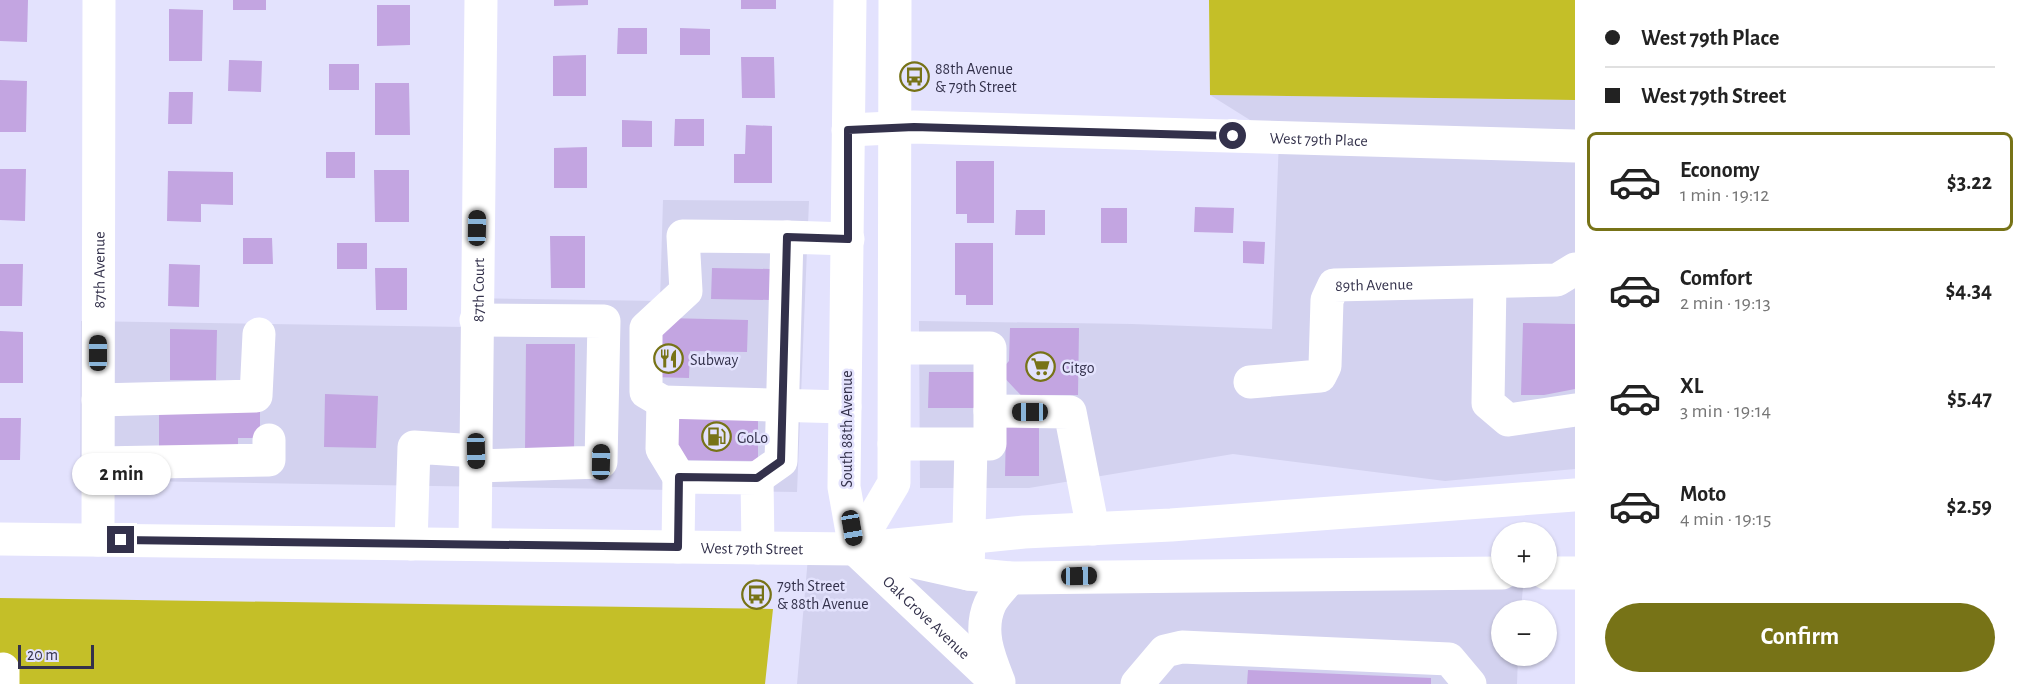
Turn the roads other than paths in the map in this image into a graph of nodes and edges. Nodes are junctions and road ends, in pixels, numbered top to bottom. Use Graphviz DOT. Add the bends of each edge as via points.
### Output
graph roads {
  1 [pos="99,0"];
  2 [pos="481,0"];
  3 [pos="850,0"];
  4 [pos="895,0"];
  5 [pos="897,128"];
  6 [pos="848,130"];
  7 [pos="1575,146"];
  8 [pos="787,237"];
  9 [pos="848,239"];
  10 [pos="1575,269"];
  11 [pos="1491,282"];
  12 [pos="476,320"];
  13 [pos="259,334"];
  14 [pos="896,348"];
  15 [pos="1250,382"];
  16 [pos="98,400"];
  17 [pos="663,402"];
  18 [pos="783,405"];
  19 [pos="845,407"];
  20 [pos="1575,410"];
  21 [pos="990,411"];
  22 [pos="269,440"];
  23 [pos="894,444"];
  24 [pos="970,444"];
  25 [pos="476,459"];
  26 [pos="98,463"];
  27 [pos="679,477"];
  28 [pos="757,478"];
  29 [pos="1575,495"];
  30 [pos="1093,529"];
  31 [pos="969,537"];
  32 [pos="0,538"];
  33 [pos="98,540"];
  34 [pos="411,544"];
  35 [pos="476,544"];
  36 [pos="678,547"];
  37 [pos="758,548"];
  38 [pos="855,549"];
  39 [pos="1491,573"];
  40 [pos="1557,573"];
  41 [pos="1575,573"];
  42 [pos="968,574"];
  43 [pos="1010,578"];
  44 [pos="0,670"];
  45 [pos="3,684"];
  46 [pos="998,684"];
  47 [pos="1137,684"];
  48 [pos="1470,684"];
  1 -- 16 [label="street, 87th Avenue"];
  2 -- 12 [label="street, 87th Court"];
  3 -- 6 [label="street, South 88th Avenue"];
  4 -- 5 [label="street"];
  5 -- 6 [label="street, West 79th Place"];
  5 -- 7 [label="street, West 79th Place"];
  5 -- 14 [label="street"];
  6 -- 9 [label="street, South 88th Avenue"];
  8 -- 9 [label="street"];
  8 -- 17 [label="street" via="683,236 686,291 646,328 646,392"];
  8 -- 18 [label="street"];
  9 -- 19 [label="street, South 88th Avenue"];
  10 -- 11 [label="street, 89th Avenue" via="1557,280"];
  11 -- 15 [label="street, 89th Avenue" via="1334,285 1327,300 1325,366 1320,376"];
  11 -- 20 [label="street" via="1488,403 1508,420"];
  12 -- 25 [label="street, 87th Court"];
  12 -- 25 [label="street" via="604,321 601,462"];
  13 -- 16 [label="street" via="256,396"];
  14 -- 21 [label="street" via="990,348"];
  14 -- 23 [label="street"];
  16 -- 26 [label="street, 87th Avenue"];
  17 -- 18 [label="street"];
  17 -- 27 [label="street" via="662,449"];
  18 -- 19 [label="street"];
  18 -- 28 [label="street" via="781,461"];
  19 -- 38 [label="street, South 88th Avenue" via="844,487"];
  21 -- 24 [label="street" via="990,444"];
  21 -- 30 [label="street" via="1070,412"];
  22 -- 26 [label="street" via="268,460"];
  23 -- 24 [label="street"];
  23 -- 38 [label="street" via="894,483"];
  24 -- 31 [label="street"];
  25 -- 34 [label="street" via="414,447"];
  25 -- 35 [label="street, 87th Court"];
  26 -- 33 [label="street, 87th Avenue"];
  27 -- 28 [label="street"];
  27 -- 36 [label="street"];
  28 -- 37 [label="street"];
  29 -- 30 [label="street"];
  30 -- 31 [label="street"];
  31 -- 38 [label="street"];
  31 -- 42 [label="street"];
  32 -- 33 [label="street, West 79th Street"];
  33 -- 34 [label="street, West 79th Street"];
  34 -- 35 [label="street, West 79th Street"];
  35 -- 36 [label="street, West 79th Street"];
  36 -- 37 [label="street, West 79th Street"];
  37 -- 38 [label="street, West 79th Street"];
  38 -- 42 [label="street"];
  38 -- 46 [label="street, Oak Grove Avenue"];
  39 -- 43 [label="street"];
  40 -- 41 [label="street"];
  42 -- 43 [label="street"];
  43 -- 46 [label="street" via="990,603 986,619 985,646"];
  44 -- 45 [label="street" via="3,669"];
  47 -- 48 [label="street" via="1165,651 1182,647 1449,659"];
}
